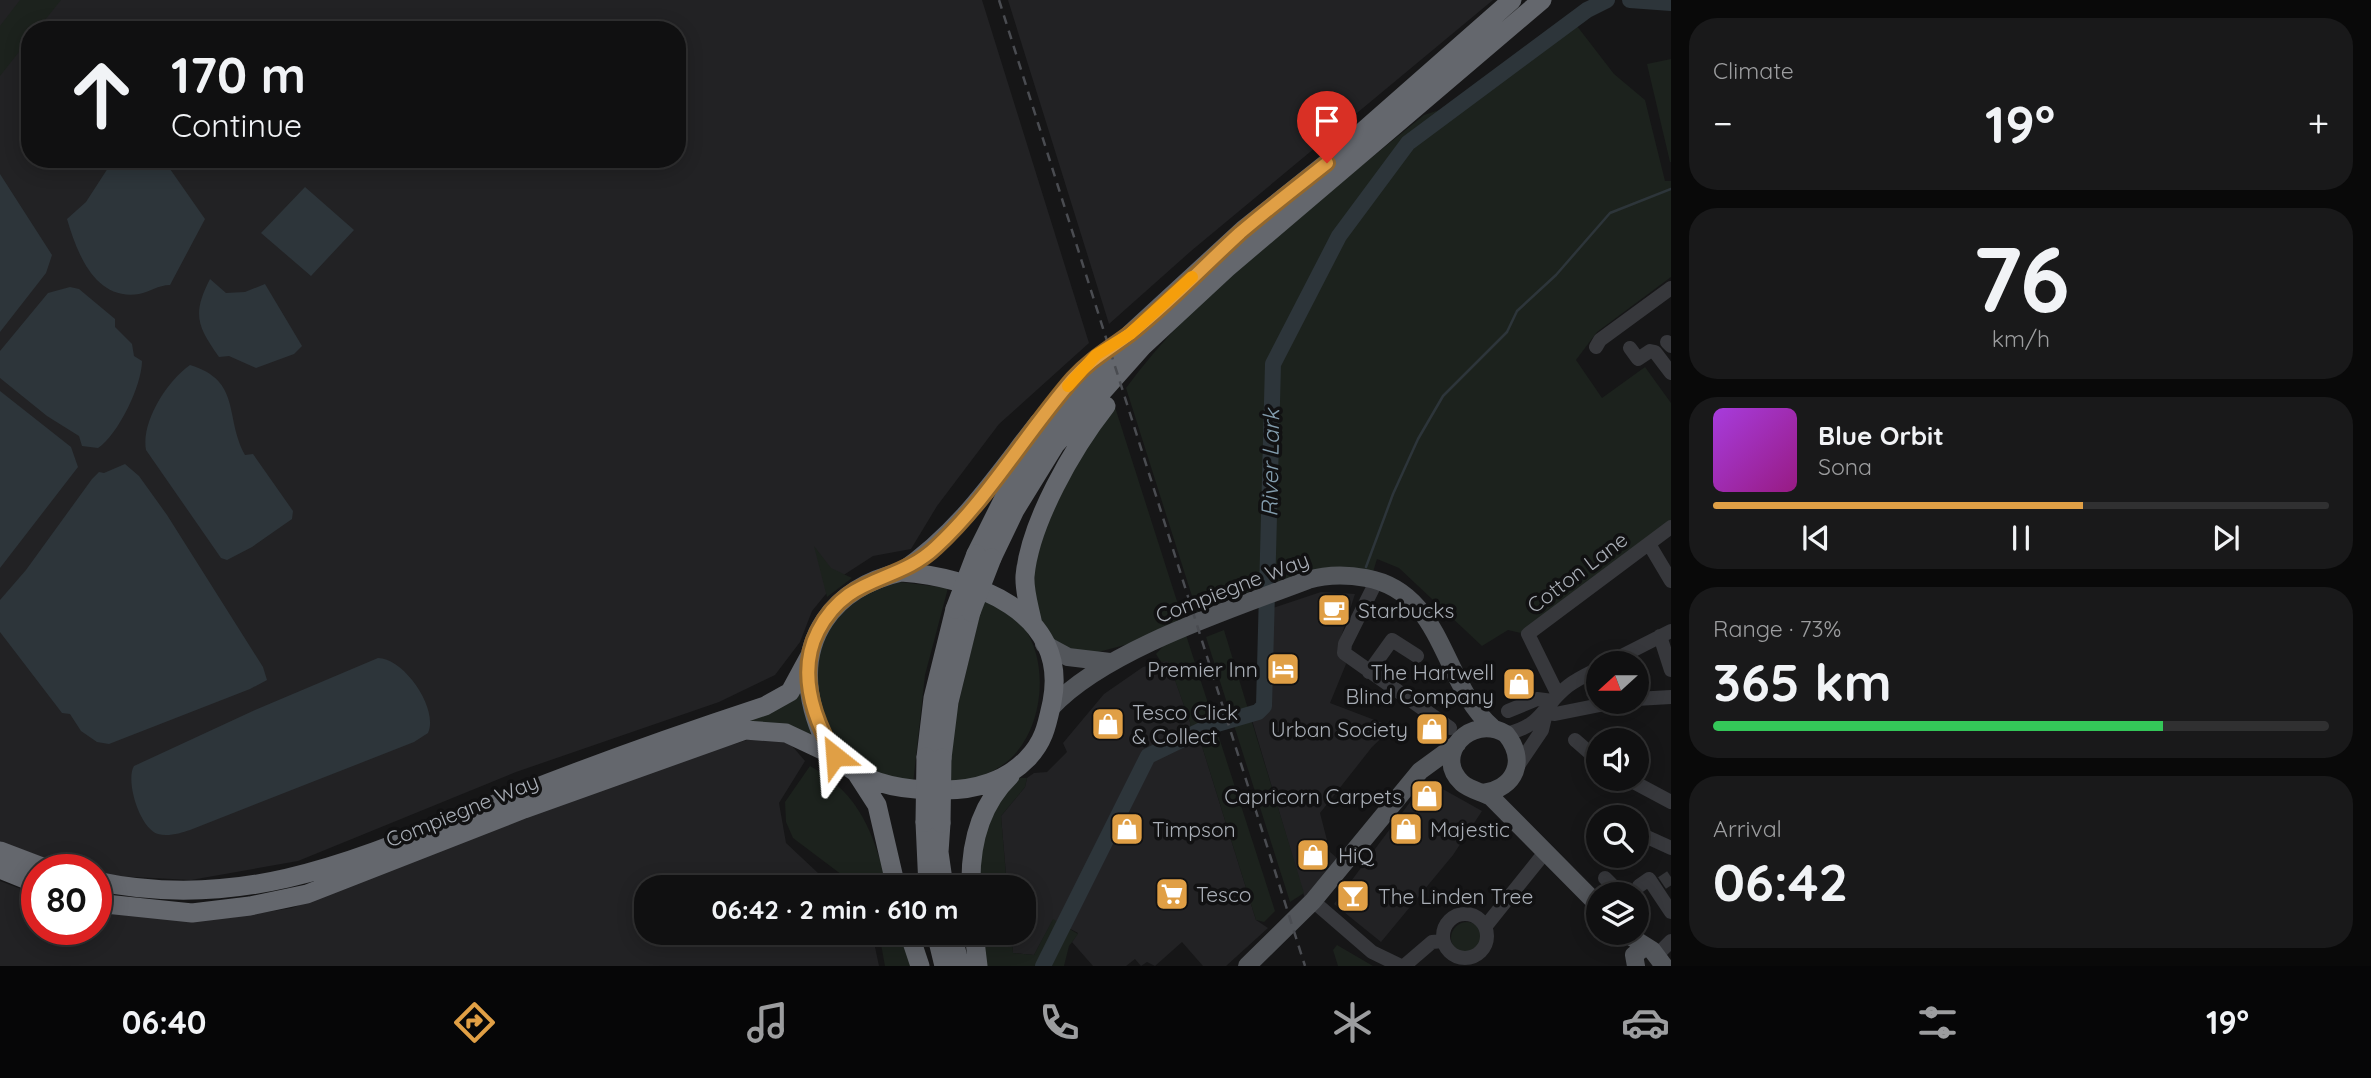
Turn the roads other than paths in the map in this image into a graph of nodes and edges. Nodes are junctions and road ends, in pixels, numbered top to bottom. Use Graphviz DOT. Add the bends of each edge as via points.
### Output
graph roads {
  1 [pos="1512,0"];
  2 [pos="1542,0"];
  3 [pos="1671,288"];
  4 [pos="1170,322"];
  5 [pos="1615,329"];
  6 [pos="1130,334"];
  7 [pos="1596,347"];
  8 [pos="1671,373"];
  9 [pos="1671,527"];
  10 [pos="1648,544"];
  11 [pos="984,556"];
  12 [pos="901,572"];
  13 [pos="1377,580"];
  14 [pos="1671,581"];
  15 [pos="1665,633"];
  16 [pos="1039,636"];
  17 [pos="1631,651"];
  18 [pos="1417,656"];
  19 [pos="809,657"];
  20 [pos="1110,662"];
  21 [pos="1671,670"];
  22 [pos="1369,672"];
  23 [pos="1586,677"];
  24 [pos="1671,697"];
  25 [pos="1649,698"];
  26 [pos="1552,703"];
  27 [pos="1473,707"];
  28 [pos="1051,708"];
  29 [pos="1586,708"];
  30 [pos="1508,711"];
  31 [pos="1499,731"];
  32 [pos="1457,736"];
  33 [pos="1575,740"];
  34 [pos="1586,750"];
  35 [pos="835,756"];
  36 [pos="1018,768"];
  37 [pos="855,771"];
  38 [pos="1515,771"];
  39 [pos="1455,775"];
  40 [pos="1410,785"];
  41 [pos="1649,790"];
  42 [pos="1483,793"];
  43 [pos="1671,802"];
  44 [pos="933,822"];
  45 [pos="1520,827"];
  46 [pos="1649,838"];
  47 [pos="1671,848"];
  48 [pos="0,851"];
  49 [pos="1546,851"];
  50 [pos="21,859"];
  51 [pos="0,869"];
  52 [pos="893,875"];
  53 [pos="929,875"];
  54 [pos="942,875"];
  55 [pos="972,875"];
  56 [pos="21,878"];
  57 [pos="1605,878"];
  58 [pos="1612,882"];
  59 [pos="1645,882"];
  60 [pos="112,885"];
  61 [pos="1586,893"];
  62 [pos="1313,901"];
  63 [pos="112,905"];
  64 [pos="1671,912"];
  65 [pos="1485,927"];
  66 [pos="1443,941"];
  67 [pos="913,945"];
  68 [pos="939,945"];
  69 [pos="955,945"];
  70 [pos="975,945"];
  71 [pos="920,966"];
  72 [pos="944,966"];
  73 [pos="960,966"];
  74 [pos="978,966"];
  75 [pos="1247,966"];
  76 [pos="1402,966"];
  1 -- 6 [label="highway"];
  2 -- 4 [label="highway" via="1227,268"];
  3 -- 5 [label="street"];
  4 -- 11 [label="highway" via="1055,445"];
  4 -- 16 [label="highway" via="1083,436 1047,504 1025,577"];
  5 -- 7 [label="street"];
  5 -- 8 [label="street" via="1639,359 1655,352"];
  6 -- 11 [label="highway" via="1051,424 1004,498"];
  6 -- 12 [label="highway" via="1096,355 970,511 935,549"];
  9 -- 10 [label="street, Cotton Lane"];
  10 -- 14 [label="street"];
  10 -- 26 [label="street, Cotton Lane" via="1528,634"];
  11 -- 44 [label="highway, bridge" via="933,698"];
  12 -- 16 [label="highway" via="952,578 995,594 1018,610"];
  12 -- 19 [label="highway" via="864,583 840,601 826,617"];
  13 -- 20 [label="main road, Compiegne Way" via="1328,574"];
  13 -- 22 [label="street" via="1344,653"];
  13 -- 27 [label="main road, Compiegne Way" via="1416,603"];
  15 -- 17 [label="street"];
  15 -- 21 [label="street"];
  16 -- 20 [label="main road, Compiegne Way" via="1068,657"];
  16 -- 28 [label="highway" via="1054,678"];
  18 -- 22 [label="street" via="1394,635"];
  19 -- 35 [label="highway" via="814,711"];
  19 -- 60 [label="highway, Compiegne Way" via="790,692 765,706 310,874 194,893"];
  20 -- 28 [label="main road, Compiegne Way"];
  22 -- 32 [label="street"];
  23 -- 26 [label="street"];
  24 -- 25 [label="street"];
  26 -- 29 [label="street" via="1555,714"];
  26 -- 30 [label="street" via="1537,699"];
  26 -- 31 [label="street" via="1523,730"];
  26 -- 38 [label="street" via="1542,730"];
  27 -- 31 [label="main road, Compiegne Way"];
  27 -- 32 [label="main road"];
  28 -- 36 [label="highway" via="1046,735"];
  31 -- 32 [label="main road" via="1478,728"];
  31 -- 38 [label="main road" via="1516,749"];
  32 -- 39 [label="main road" via="1452,762"];
  32 -- 40 [label="main road"];
  33 -- 34 [label="street"];
  35 -- 37 [label="highway"];
  35 -- 63 [label="highway, Compiegne Way" via="786,733 745,730 524,809 307,894 192,913"];
  36 -- 37 [label="highway" via="986,785 936,790 900,788"];
  36 -- 55 [label="highway" via="993,796 976,830"];
  37 -- 52 [label="highway" via="877,805"];
  38 -- 42 [label="main road" via="1500,789"];
  38 -- 45 [label="main road" via="1508,798"];
  39 -- 40 [label="main road" via="1436,773"];
  39 -- 42 [label="main road"];
  40 -- 62 [label="main road"];
  41 -- 43 [label="street"];
  42 -- 45 [label="main road"];
  44 -- 53 [label="highway"];
  44 -- 54 [label="highway"];
  45 -- 49 [label="main road"];
  46 -- 47 [label="street"];
  48 -- 50 [label="highway"];
  49 -- 61 [label="main road"];
  49 -- 65 [label="street"];
  51 -- 56 [label="highway"];
  57 -- 58 [label="street"];
  59 -- 64 [label="street" via="1649,879 1659,886"];
  62 -- 75 [label="main road"];
  62 -- 76 [label="street" via="1372,951"];
  65 -- 66 [label="street" via="1472,915 1459,915 1447,923"];
  65 -- 66 [label="street" via="1486,942 1476,956 1456,956"];
  66 -- 76 [label="street" via="1432,942"];
  67 -- 71 [label="highway"];
  68 -- 72 [label="highway"];
  69 -- 73 [label="highway"];
  70 -- 74 [label="highway"];
}
